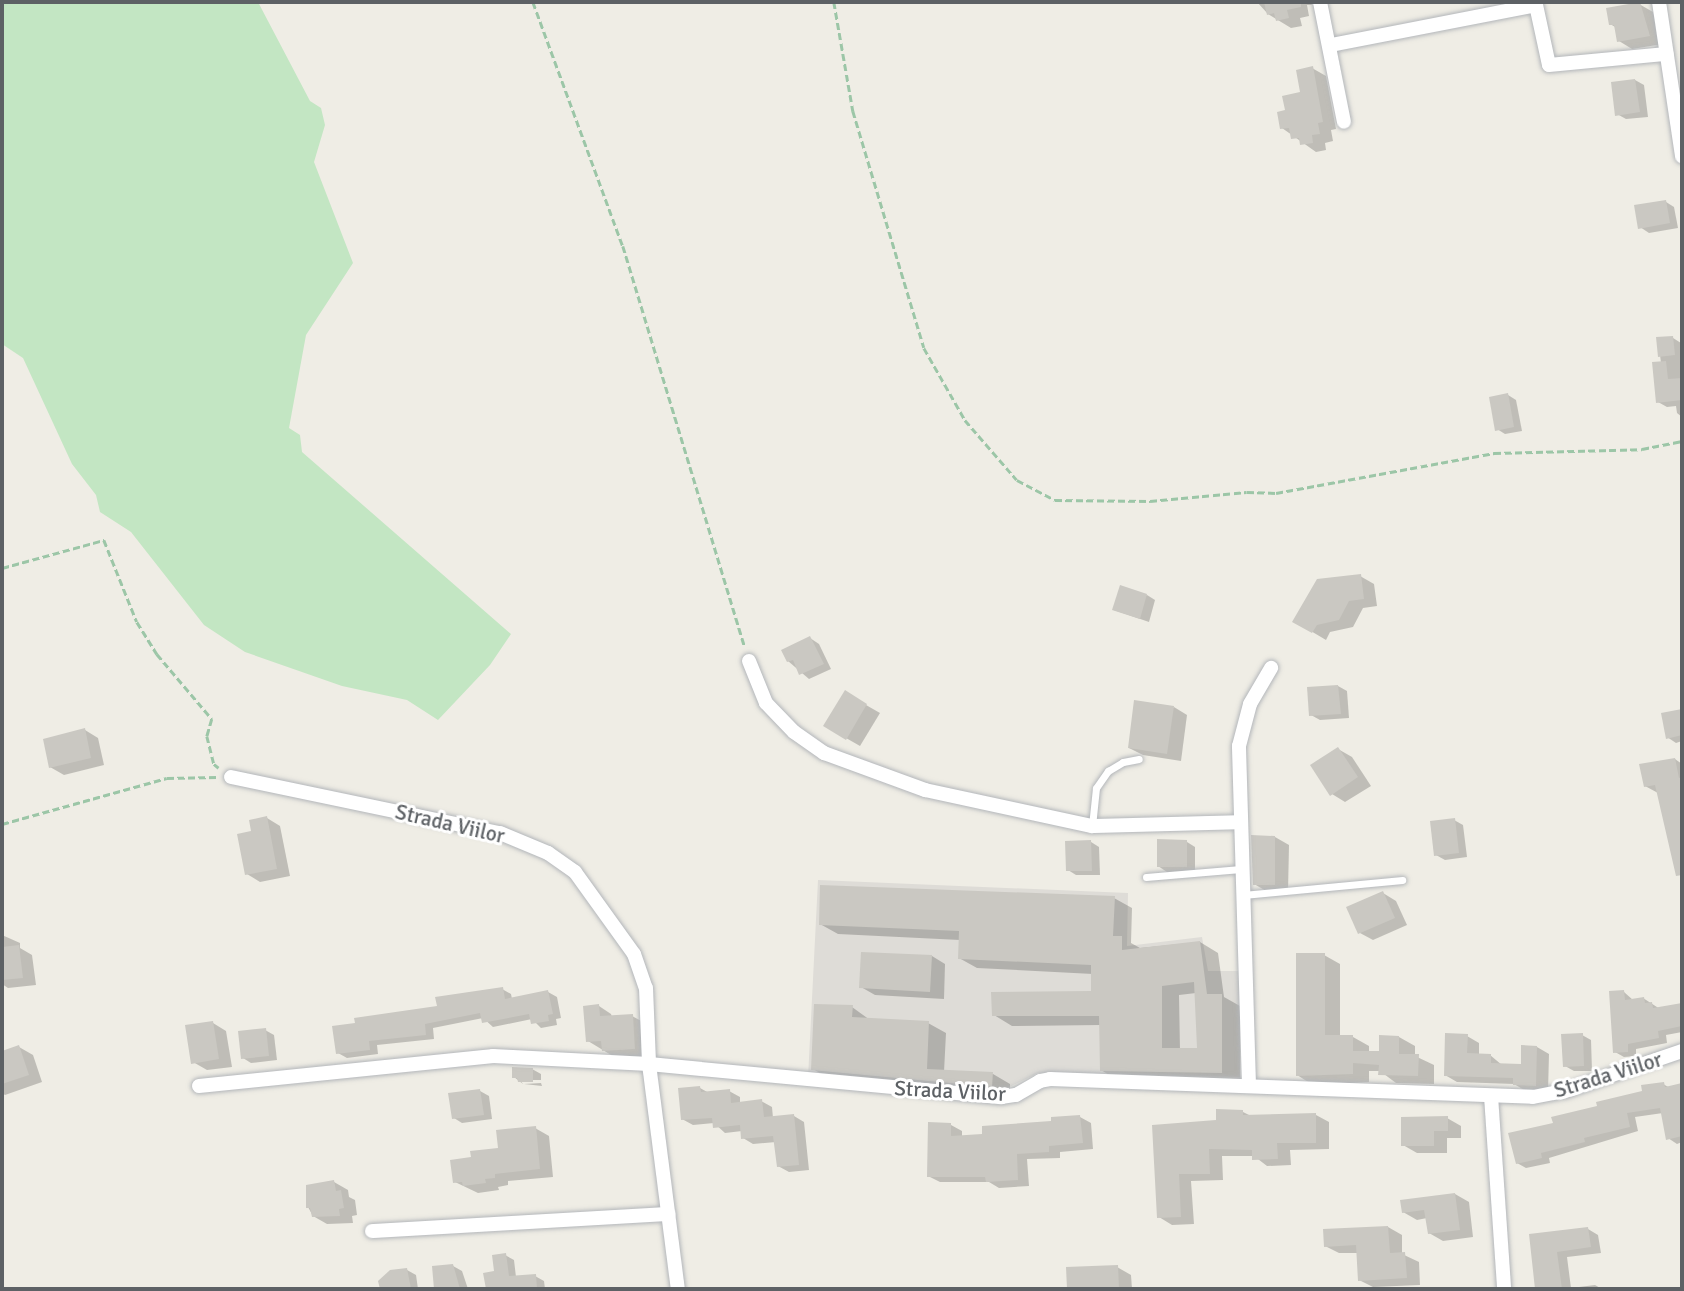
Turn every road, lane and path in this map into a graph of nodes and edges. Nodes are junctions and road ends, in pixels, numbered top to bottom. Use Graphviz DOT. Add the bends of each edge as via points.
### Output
graph roads {
  1 [pos="533,2"];
  2 [pos="834,2"];
  3 [pos="1320,2"];
  4 [pos="1659,2"];
  5 [pos="1331,45"];
  6 [pos="1666,54"];
  7 [pos="1344,122"];
  8 [pos="1682,156"];
  9 [pos="1682,441"];
  10 [pos="2,568"];
  11 [pos="750,661"];
  12 [pos="1270,668"];
  13 [pos="1139,759"];
  14 [pos="231,777"];
  15 [pos="1240,822"];
  16 [pos="2,824"];
  17 [pos="1092,826"];
  18 [pos="1241,869"];
  19 [pos="1146,877"];
  20 [pos="1402,880"];
  21 [pos="1242,895"];
  22 [pos="1682,1051"];
  23 [pos="649,1065"];
  24 [pos="1249,1085"];
  25 [pos="199,1086"];
  26 [pos="1491,1096"];
  27 [pos="668,1214"];
  28 [pos="372,1231"];
  29 [pos="678,1289"];
  30 [pos="1504,1289"];
  1 -- 11 [label="path" via="623,246"];
  2 -- 9 [label="path" via="853,111 924,348 974,430 1017,480 1055,500 1150,501 1276,493 1494,453 1642,449"];
  3 -- 5 [label="street"];
  4 -- 6 [label="street"];
  5 -- 6 [label="street" via="1536,5 1549,65"];
  5 -- 7 [label="street"];
  6 -- 8 [label="street"];
  10 -- 14 [label="path" via="104,540 137,622 157,654 212,719 207,736 214,764"];
  11 -- 17 [label="street" via="766,703 794,732 824,753 925,790"];
  12 -- 15 [label="street" via="1244,721 1239,746"];
  13 -- 17 [label="lane" via="1108,771 1096,788"];
  14 -- 16 [label="path" via="167,778"];
  14 -- 23 [label="street, Strada Viilor" via="499,834 548,853 575,872 634,954 646,988"];
  15 -- 17 [label="street"];
  15 -- 18 [label="street"];
  18 -- 19 [label="lane"];
  18 -- 21 [label="street"];
  20 -- 21 [label="lane"];
  21 -- 24 [label="street"];
  22 -- 26 [label="street, Strada Viilor" via="1565,1091 1533,1097"];
  23 -- 24 [label="street, Strada Viilor" via="1001,1097 1050,1079"];
  23 -- 25 [label="street, Strada Viilor" via="494,1056"];
  23 -- 27 [label="street, Strada Viilor"];
  24 -- 26 [label="street, Strada Viilor"];
  26 -- 30 [label="street"];
  27 -- 28 [label="street"];
  27 -- 29 [label="street, Strada Viilor"];
}
